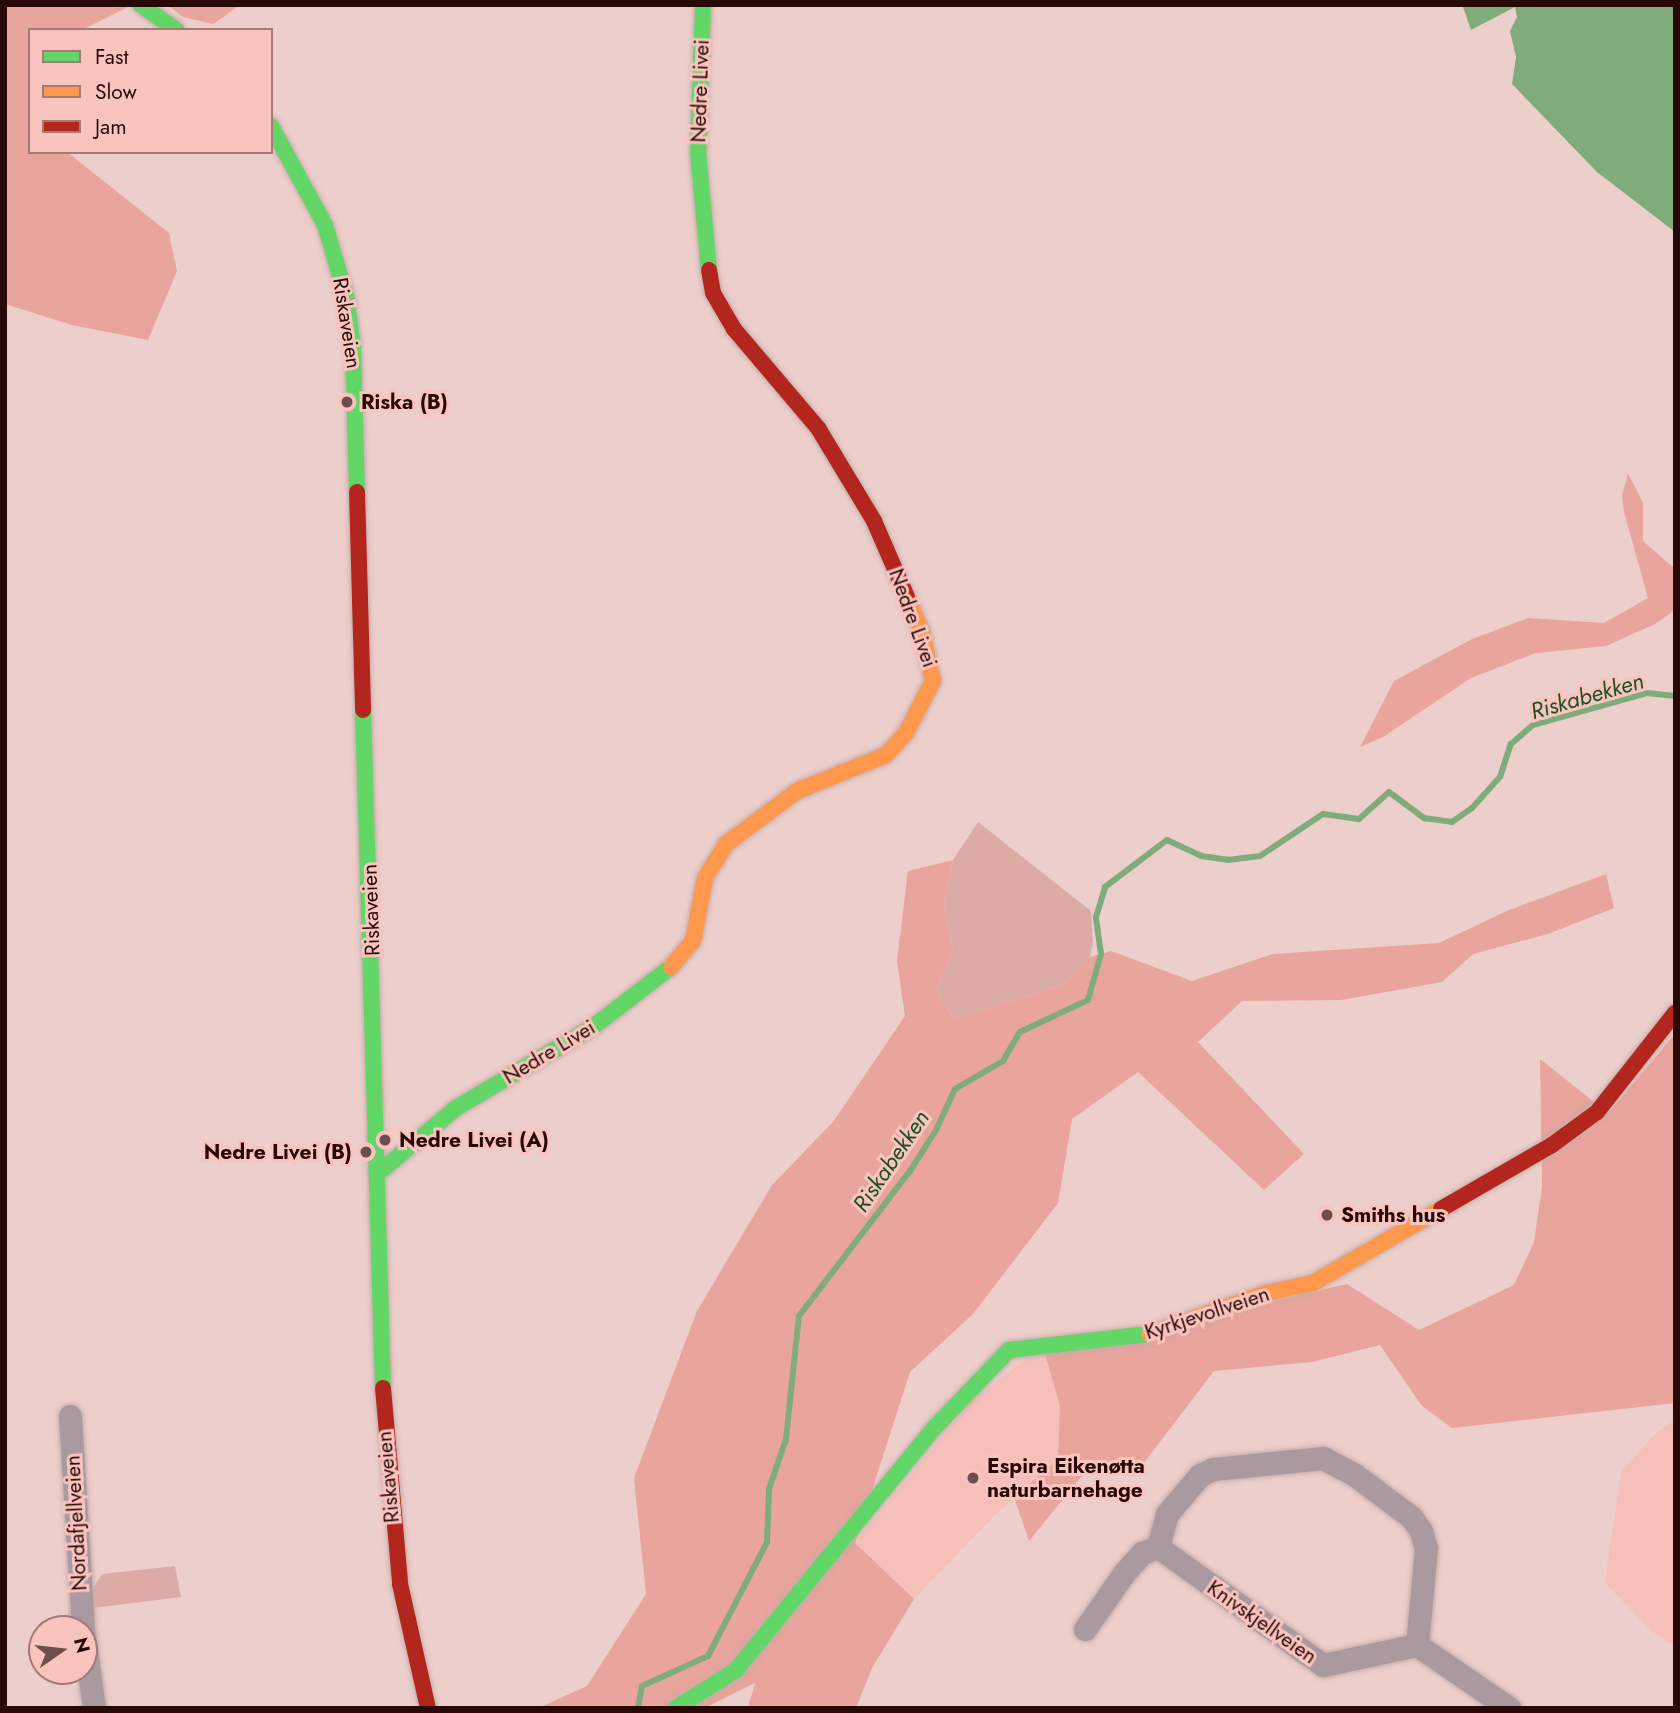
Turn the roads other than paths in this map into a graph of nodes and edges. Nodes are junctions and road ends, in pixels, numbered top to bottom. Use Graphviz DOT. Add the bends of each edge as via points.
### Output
graph roads {
  1 [pos="141,5"];
  2 [pos="703,5"];
  3 [pos="173,28"];
  4 [pos="273,130"];
  5 [pos="1675,1013"];
  6 [pos="377,1174"];
  7 [pos="70,1416"];
  8 [pos="1158,1547"];
  9 [pos="82,1615"];
  10 [pos="1085,1629"];
  11 [pos="1417,1645"];
  12 [pos="91,1685"];
  13 [pos="94,1708"];
  14 [pos="428,1708"];
  15 [pos="676,1708"];
  16 [pos="1509,1708"];
  1 -- 3 [label="street"];
  2 -- 6 [label="street, Nedre Livei" via="698,152 703,241 713,293 734,329 818,428 874,521 922,632 933,681 906,733 886,755 797,791 726,844 705,878 693,941 661,979 593,1027 456,1108"];
  4 -- 6 [label="street, Riskaveien" via="325,225 346,296 353,348"];
  5 -- 15 [label="street, Kyrkjevollveien" via="1597,1112 1552,1145 1313,1283 1267,1293 1155,1333 1009,1350 936,1426 736,1670"];
  6 -- 14 [label="street, Riskaveien" via="387,1484 400,1584"];
  7 -- 9 [label="street, Nordafjellveien"];
  8 -- 10 [label="street" via="1142,1553 1124,1573"];
  8 -- 11 [label="street, Knivskjellveien" via="1323,1664"];
  8 -- 11 [label="street" via="1167,1514 1200,1475 1213,1469 1323,1458 1355,1475 1410,1517 1421,1531 1426,1548"];
  11 -- 16 [label="street"];
  12 -- 13 [label="street"];
}
